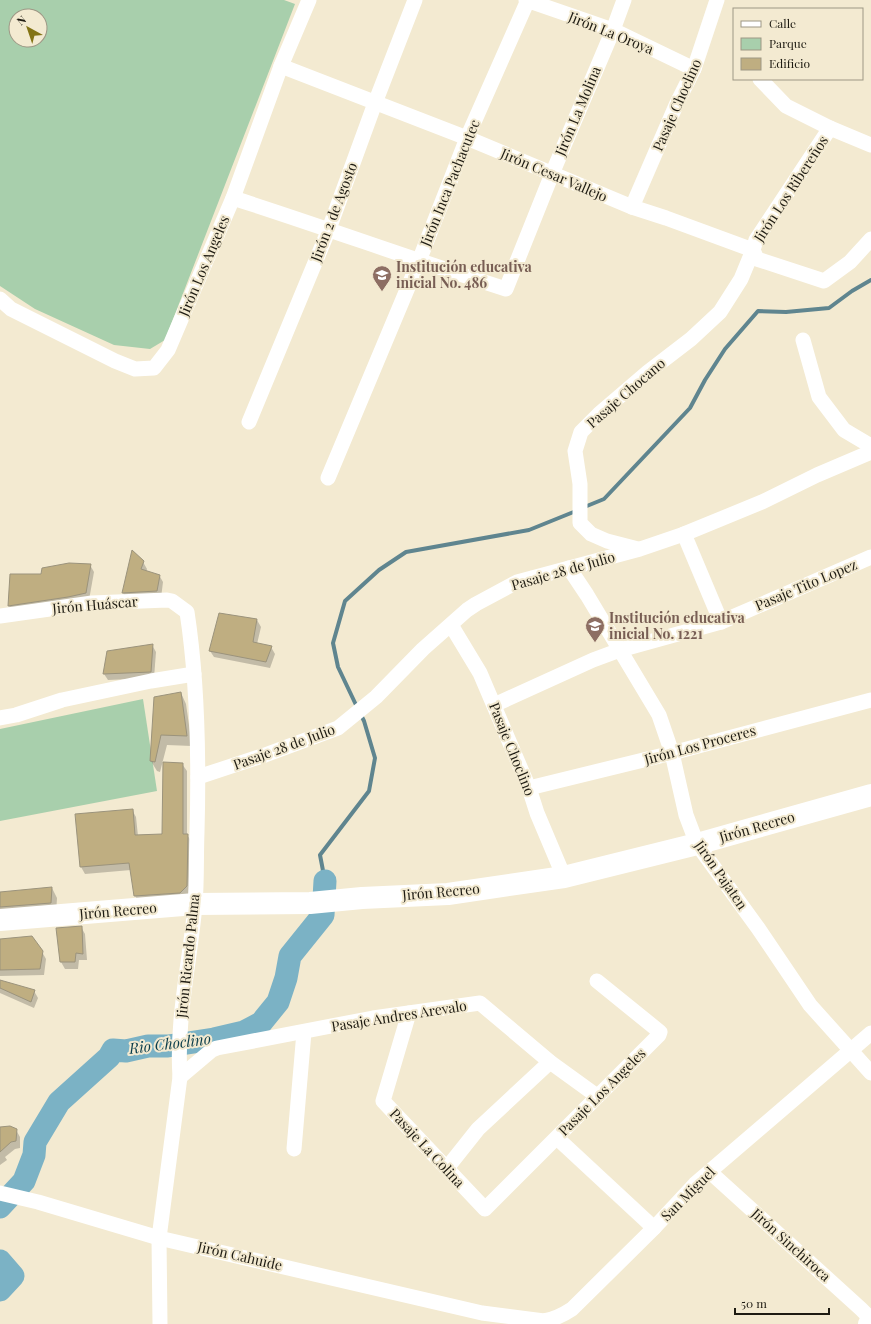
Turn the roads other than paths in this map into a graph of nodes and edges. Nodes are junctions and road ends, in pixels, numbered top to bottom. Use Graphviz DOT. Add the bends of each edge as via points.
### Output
graph roads {
  1 [pos="415,0"];
  2 [pos="527,0"];
  3 [pos="624,0"];
  4 [pos="717,0"];
  5 [pos="307,1"];
  6 [pos="613,30"];
  7 [pos="281,66"];
  8 [pos="694,69"];
  9 [pos="761,80"];
  10 [pos="375,103"];
  11 [pos="830,128"];
  12 [pos="467,138"];
  13 [pos="871,145"];
  14 [pos="552,174"];
  15 [pos="233,198"];
  16 [pos="632,207"];
  17 [pos="329,229"];
  18 [pos="871,239"];
  19 [pos="753,250"];
  20 [pos="419,262"];
  21 [pos="0,299"];
  22 [pos="803,340"];
  23 [pos="249,422"];
  24 [pos="871,446"];
  25 [pos="871,452"];
  26 [pos="328,478"];
  27 [pos="684,534"];
  28 [pos="640,549"];
  29 [pos="871,557"];
  30 [pos="569,568"];
  31 [pos="187,612"];
  32 [pos="0,616"];
  33 [pos="721,622"];
  34 [pos="451,625"];
  35 [pos="620,650"];
  36 [pos="194,674"];
  37 [pos="871,700"];
  38 [pos="494,705"];
  39 [pos="0,718"];
  40 [pos="672,753"];
  41 [pos="198,778"];
  42 [pos="529,788"];
  43 [pos="871,795"];
  44 [pos="697,844"];
  45 [pos="564,877"];
  46 [pos="195,904"];
  47 [pos="0,920"];
  48 [pos="597,981"];
  49 [pos="409,1013"];
  50 [pos="304,1032"];
  51 [pos="871,1034"];
  52 [pos="852,1050"];
  53 [pos="550,1062"];
  54 [pos="871,1073"];
  55 [pos="180,1077"];
  56 [pos="597,1096"];
  57 [pos="557,1138"];
  58 [pos="294,1149"];
  59 [pos="447,1168"];
  60 [pos="710,1172"];
  61 [pos="0,1193"];
  62 [pos="485,1209"];
  63 [pos="654,1228"];
  64 [pos="159,1238"];
  65 [pos="488,1319"];
  66 [pos="871,1320"];
  67 [pos="160,1324"];
  68 [pos="868,1324"];
  1 -- 10 [label="street, Jirón 2 de Agosto"];
  2 -- 6 [label="street, Jirón La Oroya"];
  2 -- 12 [label="street, Jirón Inca Pachacutec"];
  3 -- 6 [label="street, Jirón La Molina"];
  4 -- 8 [label="street, Pasaje Choclino"];
  5 -- 7 [label="street, Jirón Los Angeles"];
  6 -- 8 [label="street, Jirón La Oroya"];
  6 -- 14 [label="street, Jirón La Molina"];
  7 -- 10 [label="street, Jirón Cesar Vallejo"];
  7 -- 15 [label="street, Jirón Los Angeles"];
  8 -- 16 [label="street, Pasaje Choclino"];
  9 -- 11 [label="street" via="786,106"];
  10 -- 12 [label="street, Jirón Cesar Vallejo"];
  10 -- 17 [label="street, Jirón 2 de Agosto"];
  11 -- 13 [label="street"];
  11 -- 19 [label="street, Jirón Los Ribereños" via="756,240"];
  12 -- 14 [label="street, Jirón Cesar Vallejo"];
  12 -- 20 [label="street, Jirón Inca Pachacutec"];
  14 -- 16 [label="street, Jirón Cesar Vallejo"];
  14 -- 20 [label="street, Jirón La Molina" via="506,289"];
  15 -- 17 [label="street"];
  15 -- 21 [label="street, Jirón Los Angeles" via="168,350 154,368 135,369 115,361 11,309"];
  16 -- 19 [label="street, Jirón Cesar Vallejo"];
  17 -- 20 [label="street"];
  17 -- 23 [label="street, Jirón 2 de Agosto"];
  18 -- 19 [label="street, Jirón Cesar Vallejo" via="850,262 824,281 757,259"];
  19 -- 28 [label="street, Pasaje Chocano" via="741,280 720,312 581,432 575,452 580,484 580,523 590,534"];
  20 -- 26 [label="street, Jirón Inca Pachacutec"];
  22 -- 24 [label="street" via="819,398 844,430"];
  25 -- 27 [label="street, Pasaje 28 de Julio" via="762,502"];
  27 -- 28 [label="street, Pasaje 28 de Julio"];
  27 -- 33 [label="street"];
  28 -- 30 [label="street, Pasaje 28 de Julio"];
  29 -- 33 [label="street, Pasaje Tito Lopez"];
  30 -- 34 [label="street, Pasaje 28 de Julio" via="506,587 476,604"];
  30 -- 35 [label="street, Jirón Pajaten"];
  31 -- 32 [label="street, Jirón Huáscar" via="167,600 92,603"];
  31 -- 36 [label="street, Jirón Ricardo Palma"];
  33 -- 35 [label="street, Pasaje Tito Lopez"];
  34 -- 38 [label="street, Pasaje Choclino" via="480,673"];
  34 -- 41 [label="street, Pasaje 28 de Julio" via="376,697 338,728"];
  35 -- 38 [label="street, Pasaje Tito Lopez"];
  35 -- 40 [label="street, Jirón Pajaten" via="659,715"];
  36 -- 39 [label="street" via="62,700"];
  36 -- 41 [label="street, Jirón Ricardo Palma"];
  37 -- 40 [label="street, Jirón Los Proceres"];
  38 -- 42 [label="street, Pasaje Choclino"];
  40 -- 42 [label="street, Jirón Los Proceres"];
  40 -- 44 [label="street, Jirón Pajaten" via="686,815"];
  41 -- 46 [label="street, Jirón Ricardo Palma"];
  42 -- 45 [label="street, Pasaje Choclino"];
  43 -- 44 [label="main road, Jirón Recreo"];
  44 -- 45 [label="main road, Jirón Recreo"];
  44 -- 52 [label="street, Jirón Pajaten" via="810,1005"];
  45 -- 46 [label="main road, Jirón Recreo" via="448,894 310,903"];
  46 -- 47 [label="main road, Jirón Recreo"];
  46 -- 55 [label="street, Jirón Ricardo Palma" via="180,1030"];
  48 -- 56 [label="street, Pasaje Los Angeles" via="660,1034"];
  49 -- 50 [label="street, Pasaje Andres Arevalo"];
  49 -- 53 [label="street, Pasaje Andres Arevalo" via="480,1003"];
  49 -- 59 [label="street, Pasaje La Colina" via="383,1101"];
  50 -- 55 [label="street, Pasaje Andres Arevalo" via="214,1048"];
  50 -- 58 [label="street"];
  51 -- 52 [label="street, San Miguel"];
  52 -- 54 [label="street, Jirón Pajaten"];
  52 -- 60 [label="street, San Miguel"];
  53 -- 56 [label="street, Pasaje Andres Arevalo"];
  53 -- 59 [label="street" via="478,1129"];
  55 -- 64 [label="street, Jirón Ricardo Palma"];
  56 -- 57 [label="street, Pasaje Los Angeles"];
  57 -- 62 [label="street, Pasaje Los Angeles"];
  57 -- 63 [label="street"];
  59 -- 62 [label="street, Pasaje La Colina"];
  60 -- 63 [label="street, San Miguel" via="695,1184"];
  60 -- 66 [label="street, Jirón Sinchiroca" via="862,1309"];
  61 -- 64 [label="street, Jirón Cahuide"];
  63 -- 65 [label="street, San Miguel" via="562,1316 544,1321"];
  64 -- 65 [label="street, Jirón Cahuide"];
  64 -- 67 [label="street, Jirón Ricardo Palma"];
  66 -- 68 [label="main road"];
}
